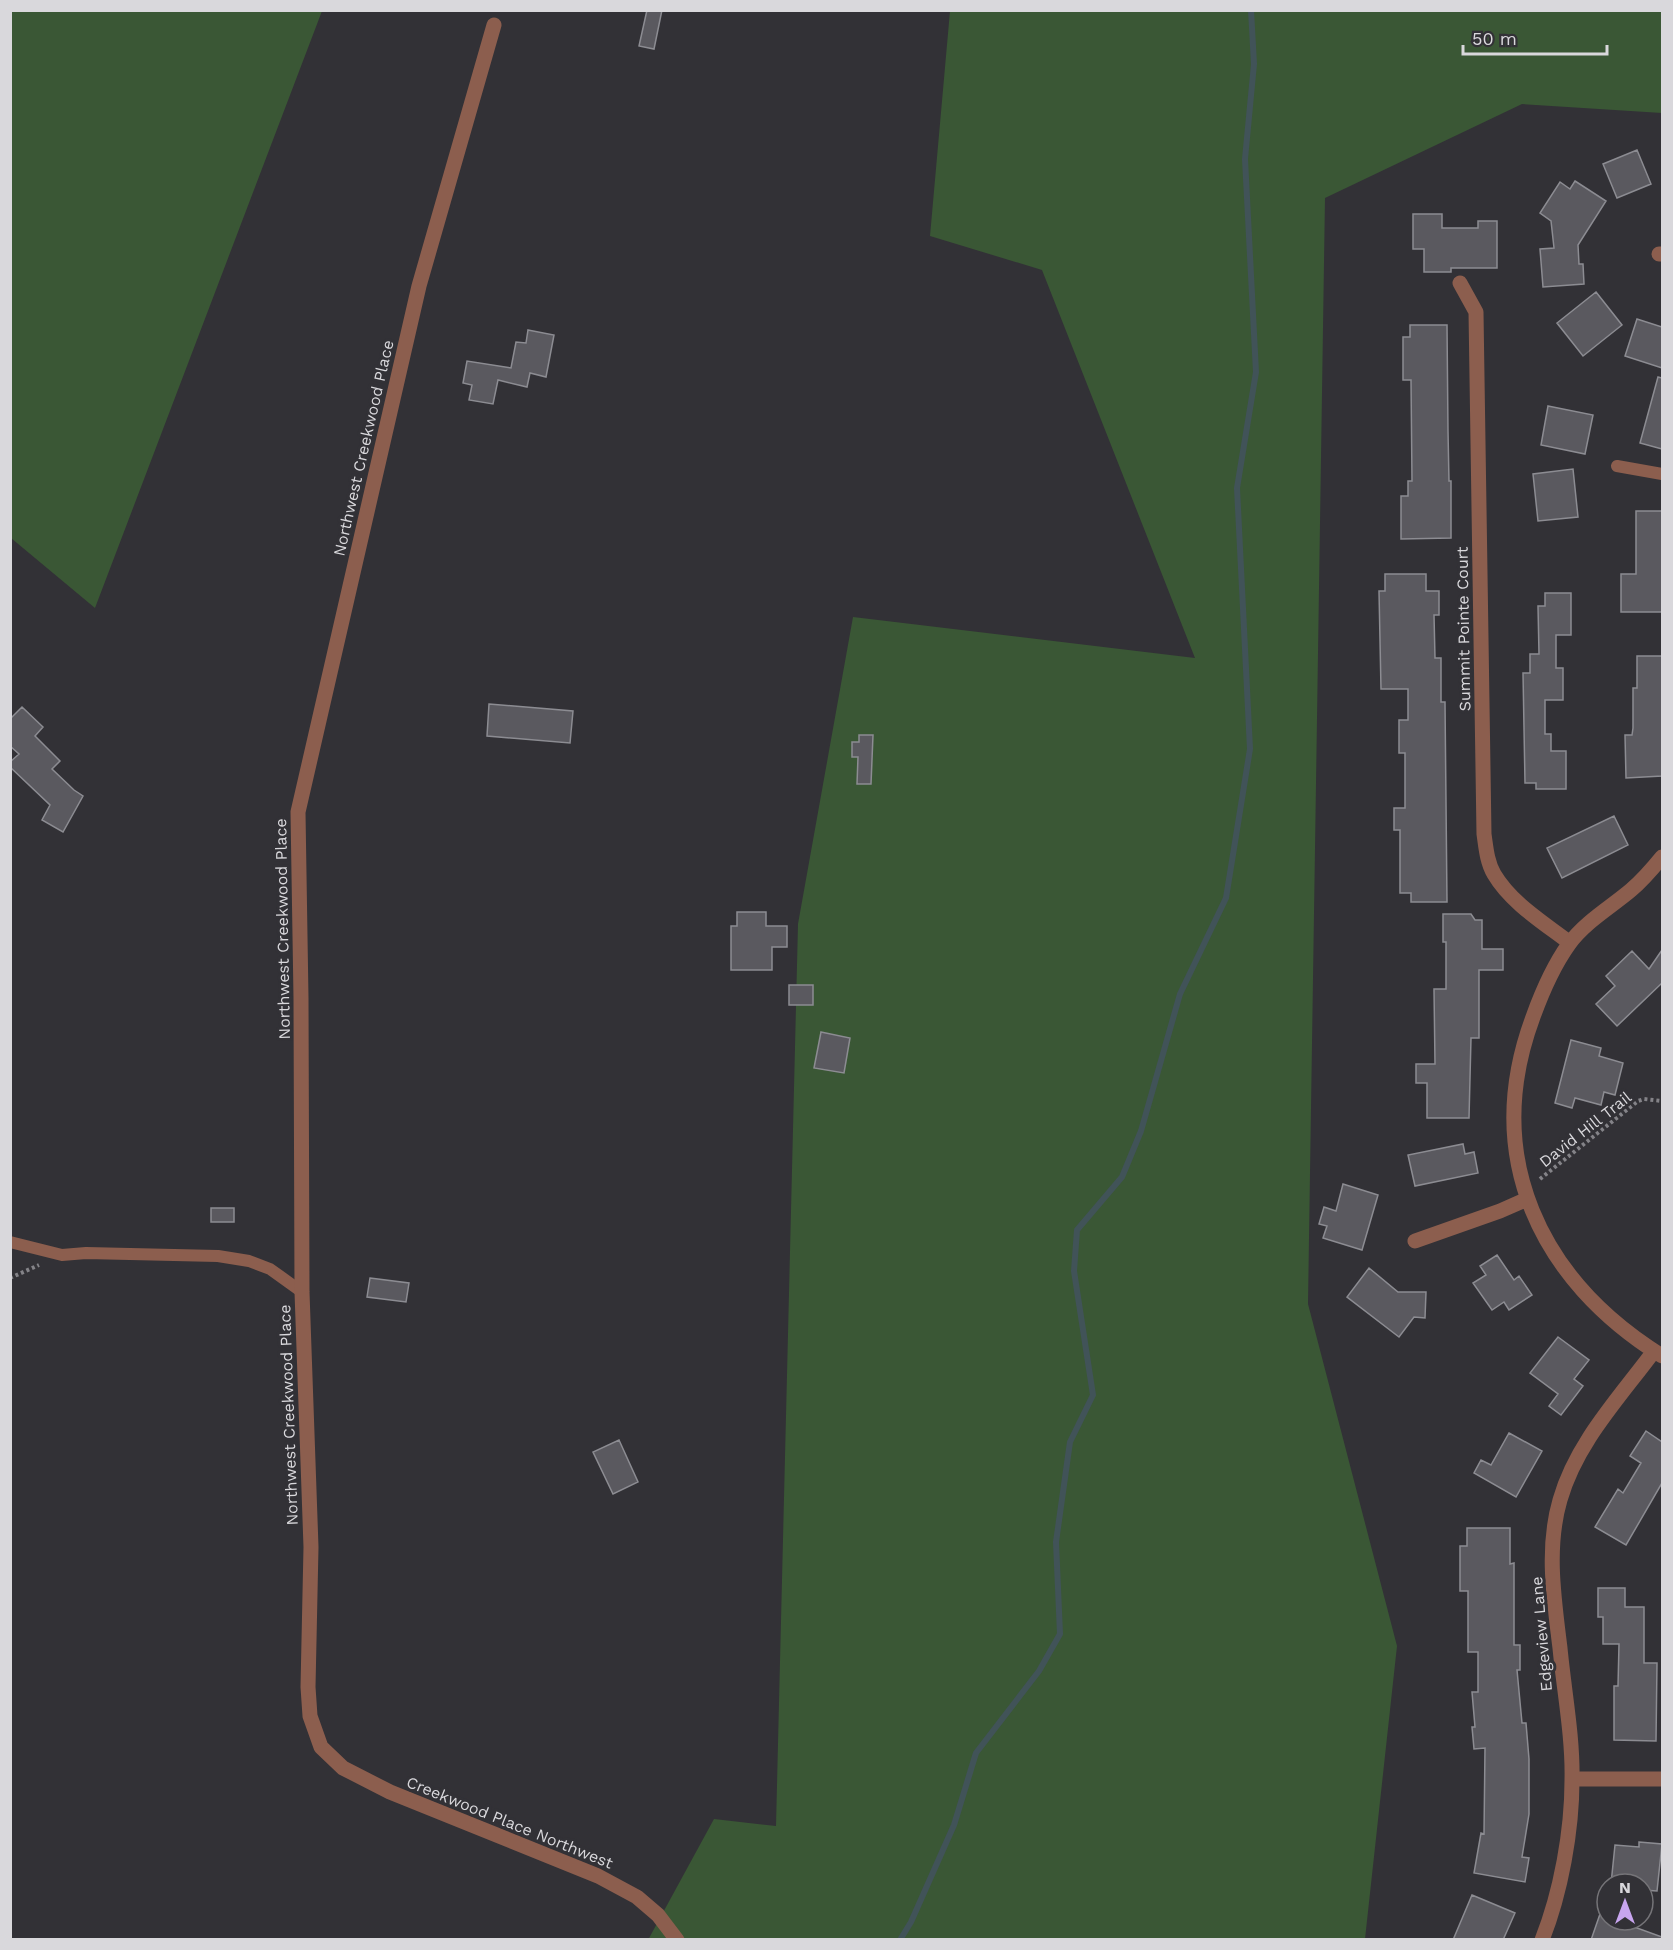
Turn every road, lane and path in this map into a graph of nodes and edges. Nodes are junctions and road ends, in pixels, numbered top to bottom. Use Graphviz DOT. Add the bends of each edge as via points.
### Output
graph roads {
  1 [pos="494,25"];
  2 [pos="1460,283"];
  3 [pos="1617,466"];
  4 [pos="1662,474"];
  5 [pos="1662,857"];
  6 [pos="1570,943"];
  7 [pos="1662,1101"];
  8 [pos="1525,1193"];
  9 [pos="1415,1241"];
  10 [pos="10,1242"];
  11 [pos="302,1292"];
  12 [pos="1658,1354"];
  13 [pos="321,1747"];
  14 [pos="1572,1779"];
  15 [pos="1662,1779"];
  16 [pos="677,1940"];
  17 [pos="1542,1940"];
  1 -- 11 [label="street, Northwest Creekwood Place" via="419,286 298,812"];
  2 -- 6 [label="street, Summit Pointe Court" via="1476,312 1487,854 1493,873 1505,890"];
  3 -- 4 [label="lane"];
  5 -- 6 [label="street"];
  6 -- 8 [label="street" via="1537,1005 1520,1056 1513,1114"];
  7 -- 8 [label="path, David Hill Trail" via="1638,1101"];
  8 -- 9 [label="street" via="1500,1211"];
  8 -- 12 [label="street" via="1535,1220 1563,1269 1610,1316"];
  10 -- 11 [label="lane" via="62,1255 218,1256 249,1261 270,1269"];
  11 -- 13 [label="street, Northwest Creekwood Place" via="311,1547 308,1687 310,1716"];
  12 -- 14 [label="street, Edgeview Lane" via="1589,1439 1570,1470 1553,1526 1554,1597"];
  13 -- 16 [label="street, Creekwood Place Northwest" via="343,1768 390,1792 618,1886 658,1915"];
  14 -- 15 [label="street"];
  14 -- 17 [label="street, Edgeview Lane" via="1563,1869"];
}
